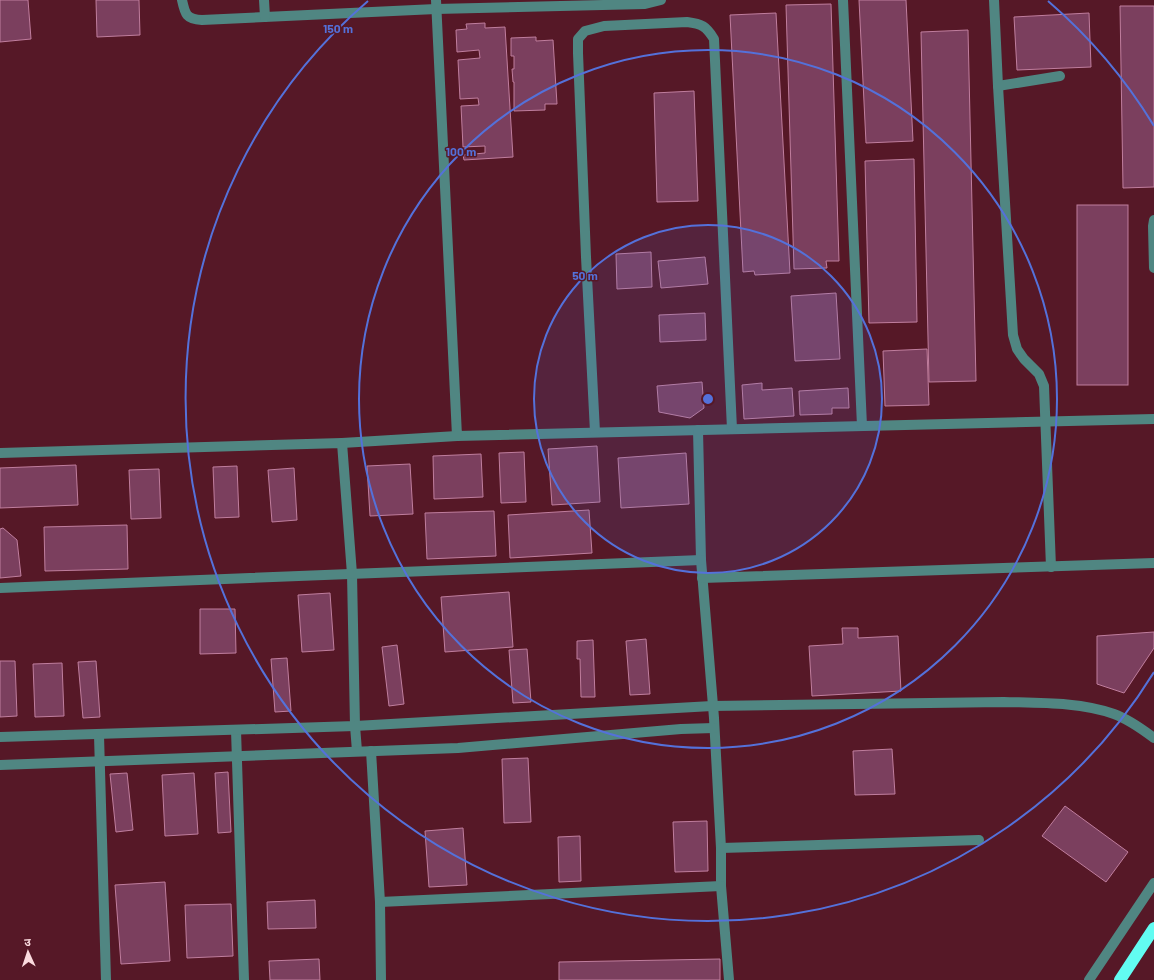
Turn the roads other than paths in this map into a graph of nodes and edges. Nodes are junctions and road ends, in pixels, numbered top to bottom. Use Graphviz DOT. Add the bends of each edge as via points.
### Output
graph roads {
  1 [pos="182,0"];
  2 [pos="264,0"];
  3 [pos="661,0"];
  4 [pos="843,0"];
  5 [pos="994,0"];
  6 [pos="436,4"];
  7 [pos="265,17"];
  8 [pos="1060,76"];
  9 [pos="998,86"];
  10 [pos="1154,220"];
  11 [pos="1154,268"];
  12 [pos="1154,420"];
  13 [pos="1046,422"];
  14 [pos="862,426"];
  15 [pos="732,429"];
  16 [pos="698,430"];
  17 [pos="595,432"];
  18 [pos="457,436"];
  19 [pos="342,443"];
  20 [pos="0,453"];
  21 [pos="700,560"];
  22 [pos="1154,564"];
  23 [pos="1051,567"];
  24 [pos="352,574"];
  25 [pos="702,578"];
  26 [pos="0,588"];
  27 [pos="712,706"];
  28 [pos="356,726"];
  29 [pos="714,728"];
  30 [pos="236,730"];
  31 [pos="99,735"];
  32 [pos="0,737"];
  33 [pos="1154,738"];
  34 [pos="357,751"];
  35 [pos="371,751"];
  36 [pos="236,756"];
  37 [pos="100,762"];
  38 [pos="0,764"];
  39 [pos="979,840"];
  40 [pos="721,848"];
  41 [pos="1154,883"];
  42 [pos="721,886"];
  43 [pos="380,902"];
  44 [pos="1154,928"];
  45 [pos="106,980"];
  46 [pos="244,980"];
  47 [pos="381,980"];
  48 [pos="729,980"];
  49 [pos="1089,980"];
  50 [pos="1120,980"];
  1 -- 7 [label="street" via="187,16 194,19"];
  2 -- 7 [label="street"];
  3 -- 6 [label="street" via="645,4"];
  4 -- 14 [label="street"];
  5 -- 9 [label="street"];
  6 -- 7 [label="street"];
  6 -- 18 [label="street"];
  8 -- 9 [label="street"];
  9 -- 13 [label="street" via="1014,335 1017,349 1039,374 1044,386"];
  10 -- 11 [label="street"];
  12 -- 13 [label="street"];
  13 -- 14 [label="street"];
  13 -- 23 [label="street"];
  14 -- 15 [label="street"];
  15 -- 16 [label="street"];
  15 -- 17 [label="street" via="714,39 707,28 687,22 604,26 585,31 578,39"];
  16 -- 17 [label="street"];
  16 -- 21 [label="street"];
  17 -- 18 [label="street"];
  18 -- 19 [label="street"];
  19 -- 20 [label="street"];
  19 -- 24 [label="street"];
  21 -- 24 [label="street"];
  21 -- 25 [label="street"];
  22 -- 23 [label="street"];
  23 -- 25 [label="street"];
  24 -- 26 [label="street"];
  24 -- 28 [label="street"];
  25 -- 27 [label="street"];
  27 -- 28 [label="street"];
  27 -- 29 [label="street"];
  27 -- 33 [label="street" via="1051,703 1115,714"];
  28 -- 30 [label="street"];
  28 -- 34 [label="street"];
  29 -- 35 [label="street" via="458,748"];
  29 -- 40 [label="street"];
  30 -- 31 [label="street"];
  30 -- 36 [label="street"];
  31 -- 32 [label="street"];
  31 -- 37 [label="street"];
  34 -- 35 [label="street"];
  34 -- 36 [label="street"];
  35 -- 43 [label="street"];
  36 -- 37 [label="street"];
  36 -- 46 [label="street"];
  37 -- 38 [label="street"];
  37 -- 45 [label="street"];
  39 -- 40 [label="street"];
  40 -- 42 [label="street"];
  41 -- 49 [label="street"];
  42 -- 43 [label="street"];
  42 -- 48 [label="street"];
  43 -- 47 [label="street"];
  44 -- 50 [label="highway"];
}
